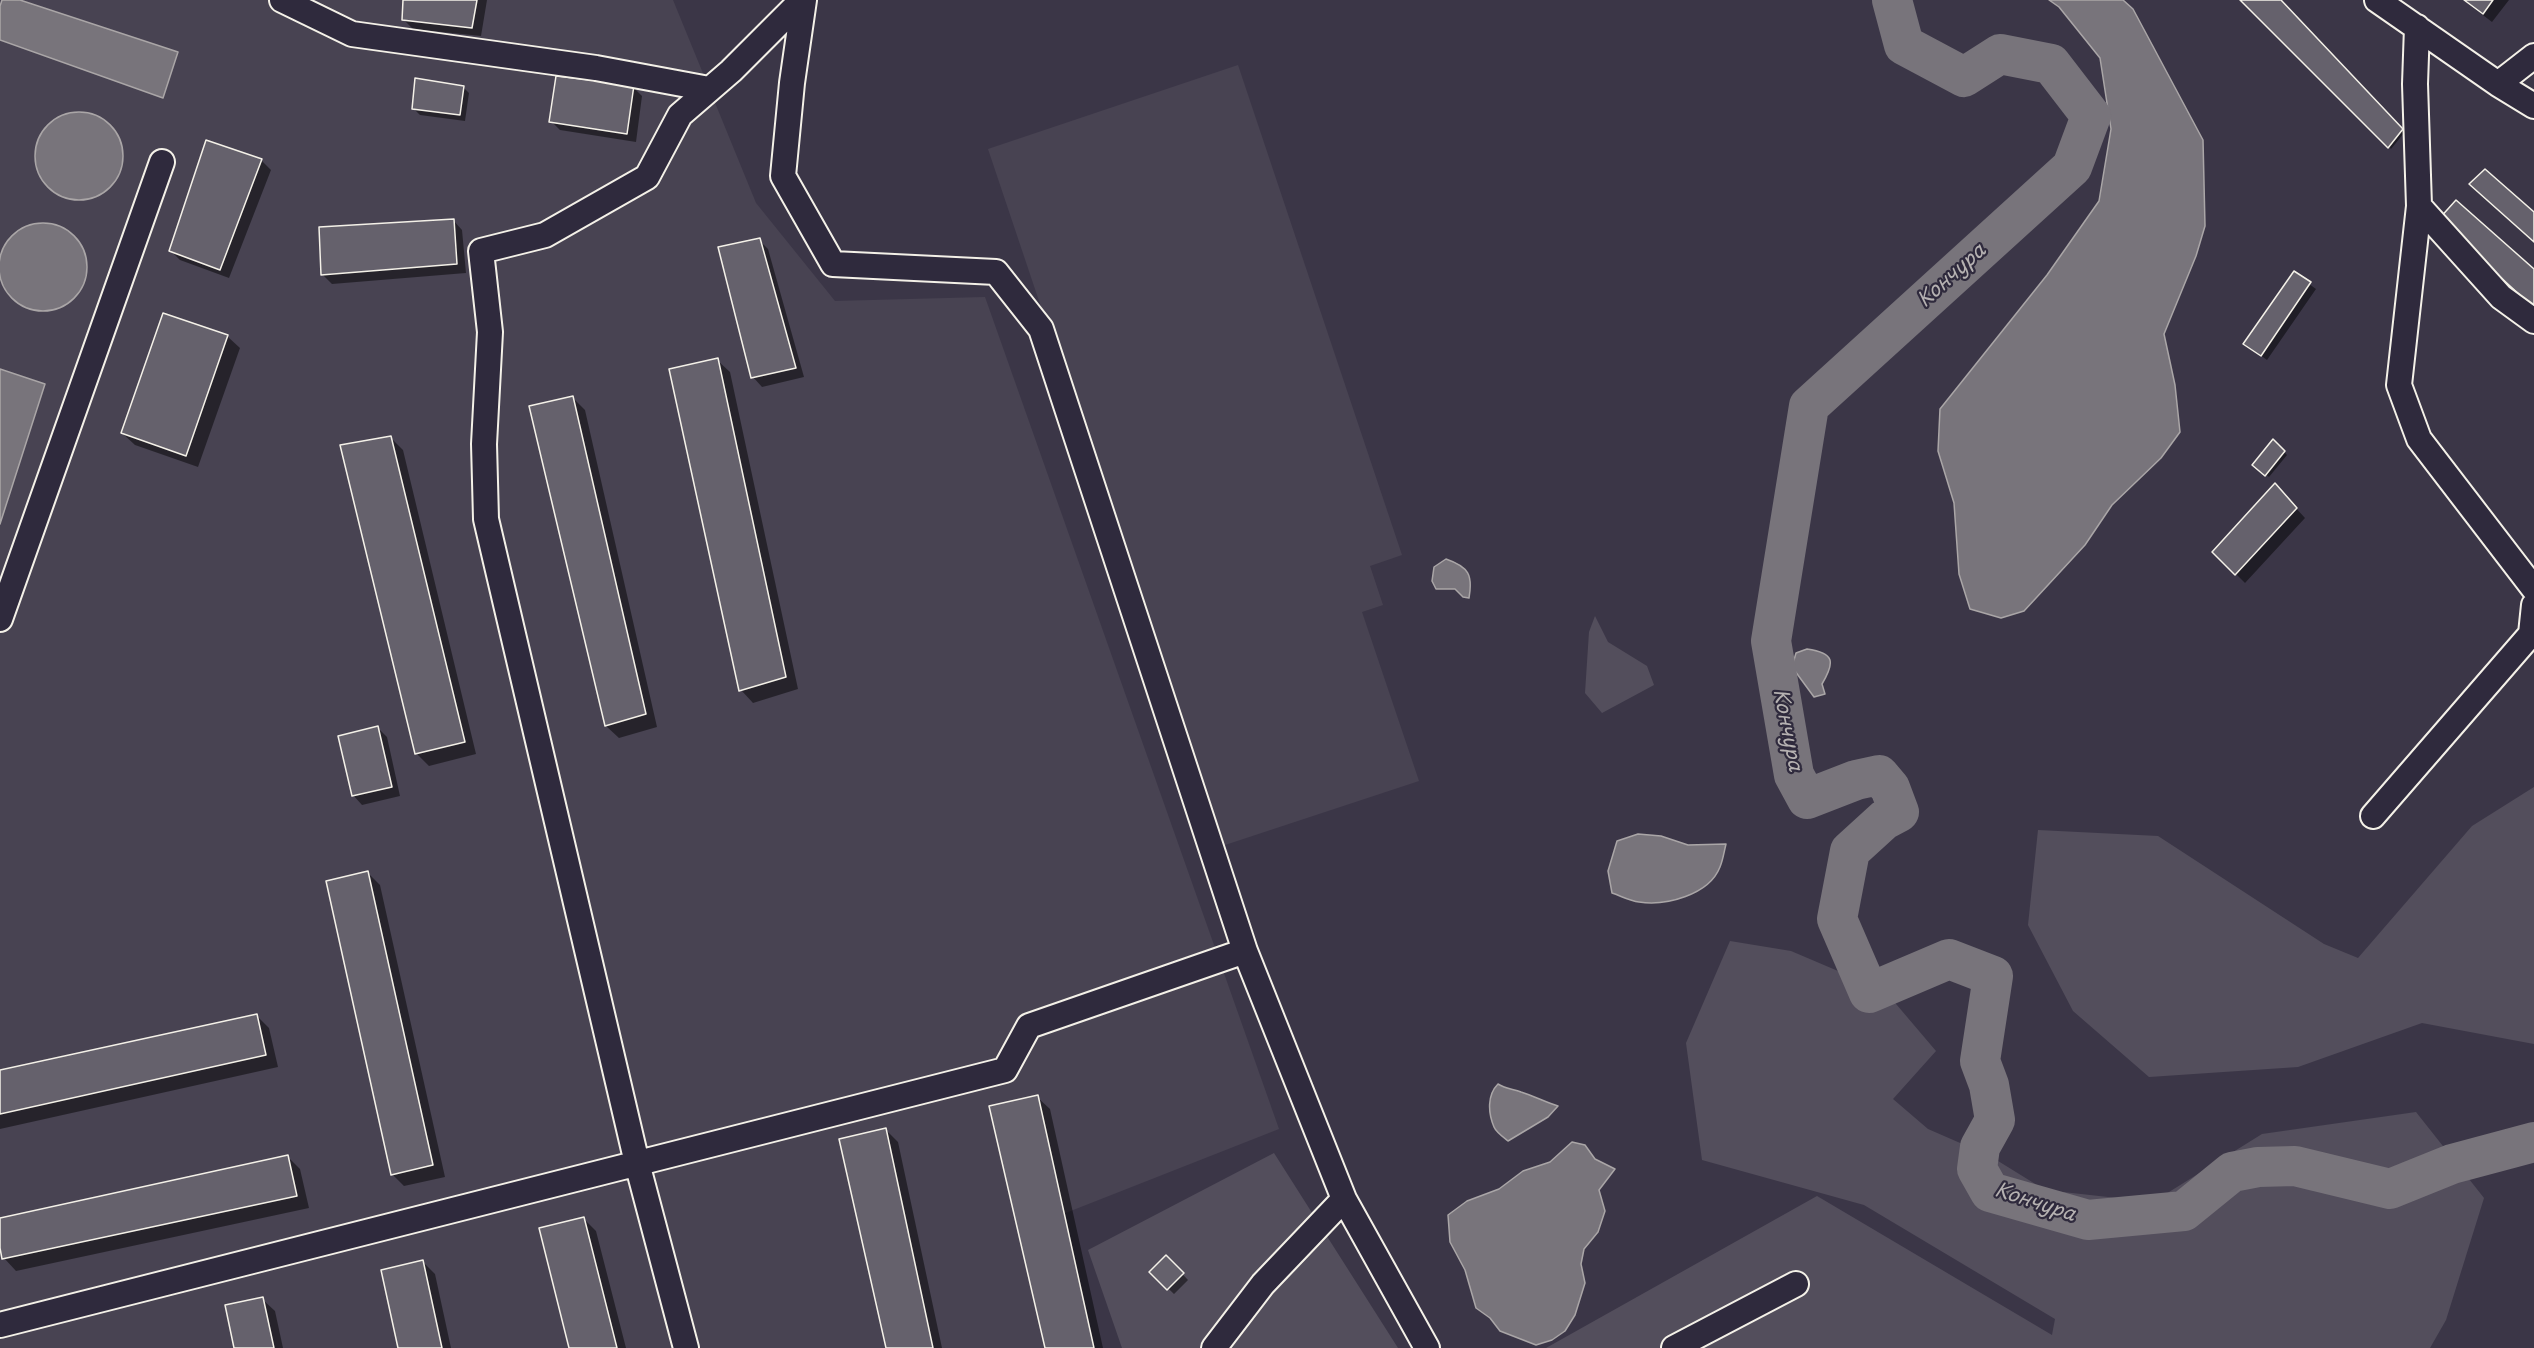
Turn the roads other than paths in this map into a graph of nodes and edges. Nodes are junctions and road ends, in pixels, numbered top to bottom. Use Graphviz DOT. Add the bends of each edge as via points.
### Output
graph roads {
  1 [pos="282,0"];
  2 [pos="803,0"];
  3 [pos="2377,0"];
  4 [pos="2417,27"];
  5 [pos="2534,56"];
  6 [pos="2498,84"];
  7 [pos="709,89"];
  8 [pos="2534,106"];
  9 [pos="162,162"];
  10 [pos="2418,206"];
  11 [pos="2534,321"];
  12 [pos="2534,589"];
  13 [pos="2534,605"];
  14 [pos="0,620"];
  15 [pos="2373,816"];
  16 [pos="1245,951"];
  17 [pos="637,1163"];
  18 [pos="1344,1199"];
  19 [pos="1796,1284"];
  20 [pos="0,1325"];
  21 [pos="686,1348"];
  22 [pos="1214,1348"];
  23 [pos="1427,1348"];
  24 [pos="1674,1348"];
  1 -- 7 [label="street" via="352,34 596,68"];
  2 -- 7 [label="street"];
  2 -- 16 [label="street" via="783,176 833,264 996,272 1041,329"];
  3 -- 4 [label="street"];
  4 -- 6 [label="street"];
  4 -- 10 [label="street"];
  5 -- 6 [label="street"];
  6 -- 8 [label="street"];
  7 -- 17 [label="street" via="680,115 647,177 545,235 482,251 490,332 484,444 486,519"];
  9 -- 14 [label="street"];
  10 -- 11 [label="street" via="2501,297"];
  10 -- 12 [label="street" via="2399,386 2419,439"];
  13 -- 15 [label="street" via="2531,634"];
  16 -- 17 [label="street" via="1029,1026 1005,1070"];
  16 -- 18 [label="street"];
  17 -- 20 [label="street"];
  17 -- 21 [label="street"];
  18 -- 22 [label="street" via="1263,1284"];
  18 -- 23 [label="street"];
  19 -- 24 [label="street"];
}
